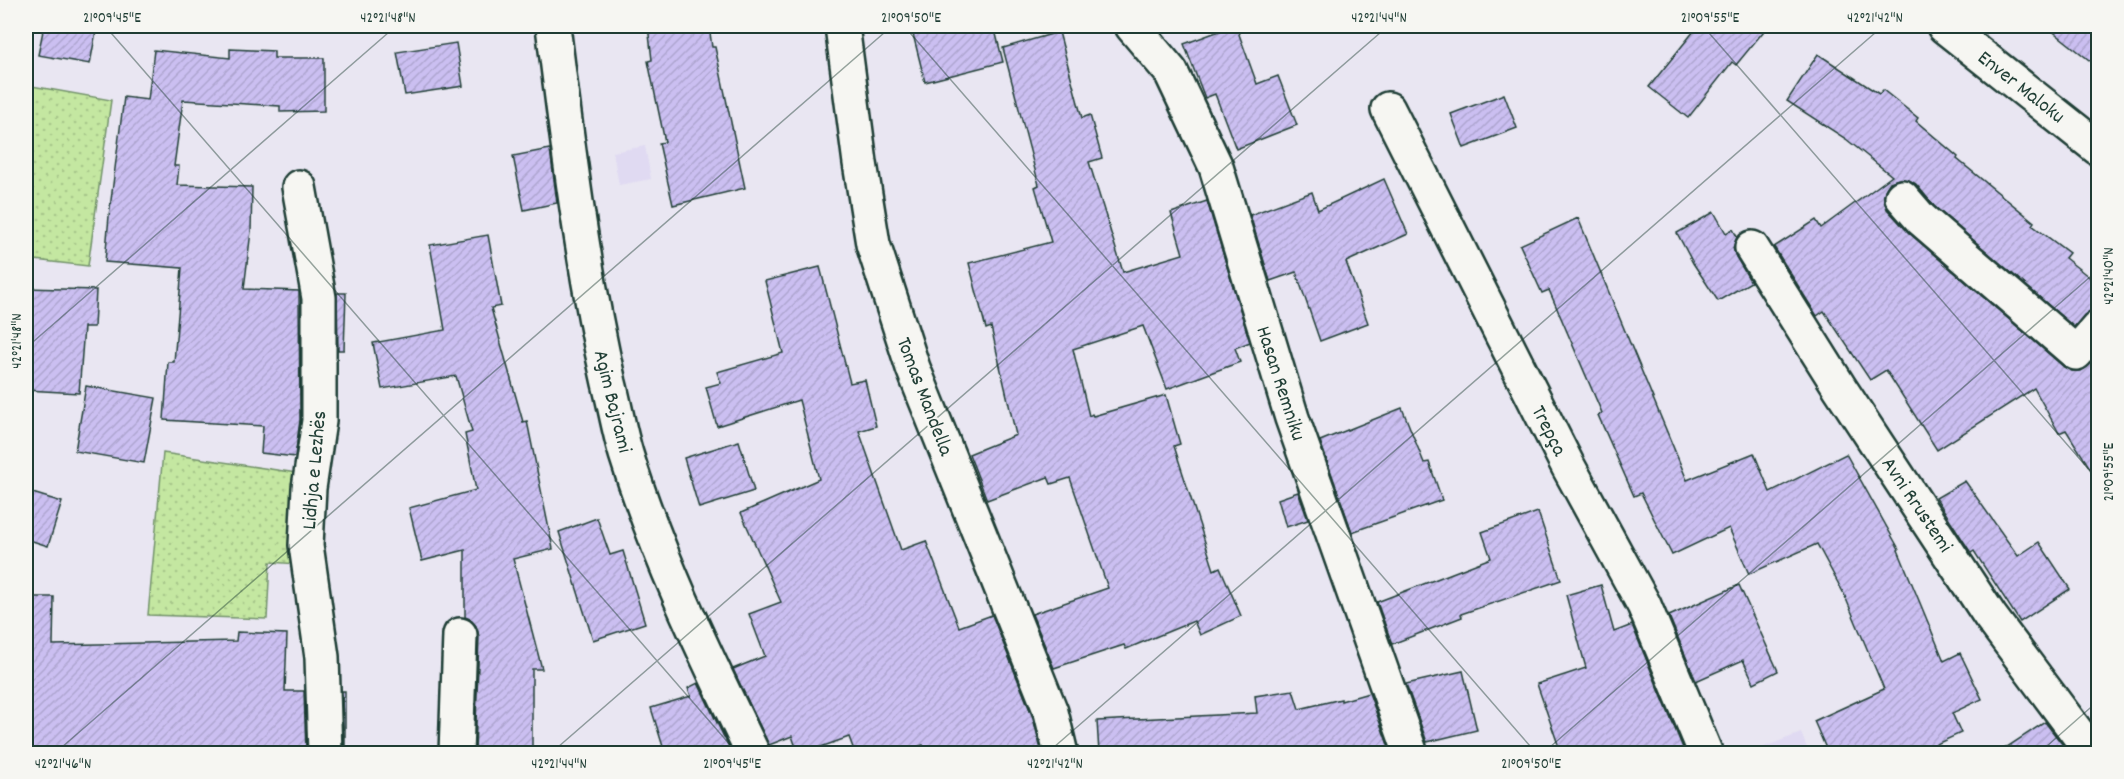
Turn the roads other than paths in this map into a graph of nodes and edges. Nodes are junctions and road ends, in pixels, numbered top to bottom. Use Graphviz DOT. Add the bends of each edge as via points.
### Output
graph roads {
  1 [pos="553,26"];
  2 [pos="842,26"];
  3 [pos="1132,26"];
  4 [pos="1944,26"];
  5 [pos="1388,109"];
  6 [pos="2098,148"];
  7 [pos="299,187"];
  8 [pos="1902,197"];
  9 [pos="1752,248"];
  10 [pos="2098,328"];
  11 [pos="460,635"];
  12 [pos="325,753"];
  13 [pos="456,753"];
  14 [pos="753,753"];
  15 [pos="1061,753"];
  16 [pos="1411,753"];
  17 [pos="1706,753"];
  18 [pos="2093,753"];
  1 -- 14 [label="street, Agim Bajrami" via="593,312 626,453 664,561"];
  2 -- 15 [label="street, Tomas Mandella" via="873,244 913,368 1051,712"];
  3 -- 16 [label="street, Hasan Remniku" via="1171,72 1216,167 1292,418"];
  4 -- 6 [label="street, Enver Maloku"];
  5 -- 17 [label="street, Trepça" via="1568,466 1644,605"];
  7 -- 12 [label="street, Lidhja e Lezhës" via="318,298 319,421 306,545 322,657"];
  8 -- 10 [label="street" via="1921,219 2076,353"];
  9 -- 18 [label="street, Avni Rrustemi" via="1990,616"];
  11 -- 13 [label="street"];
}
